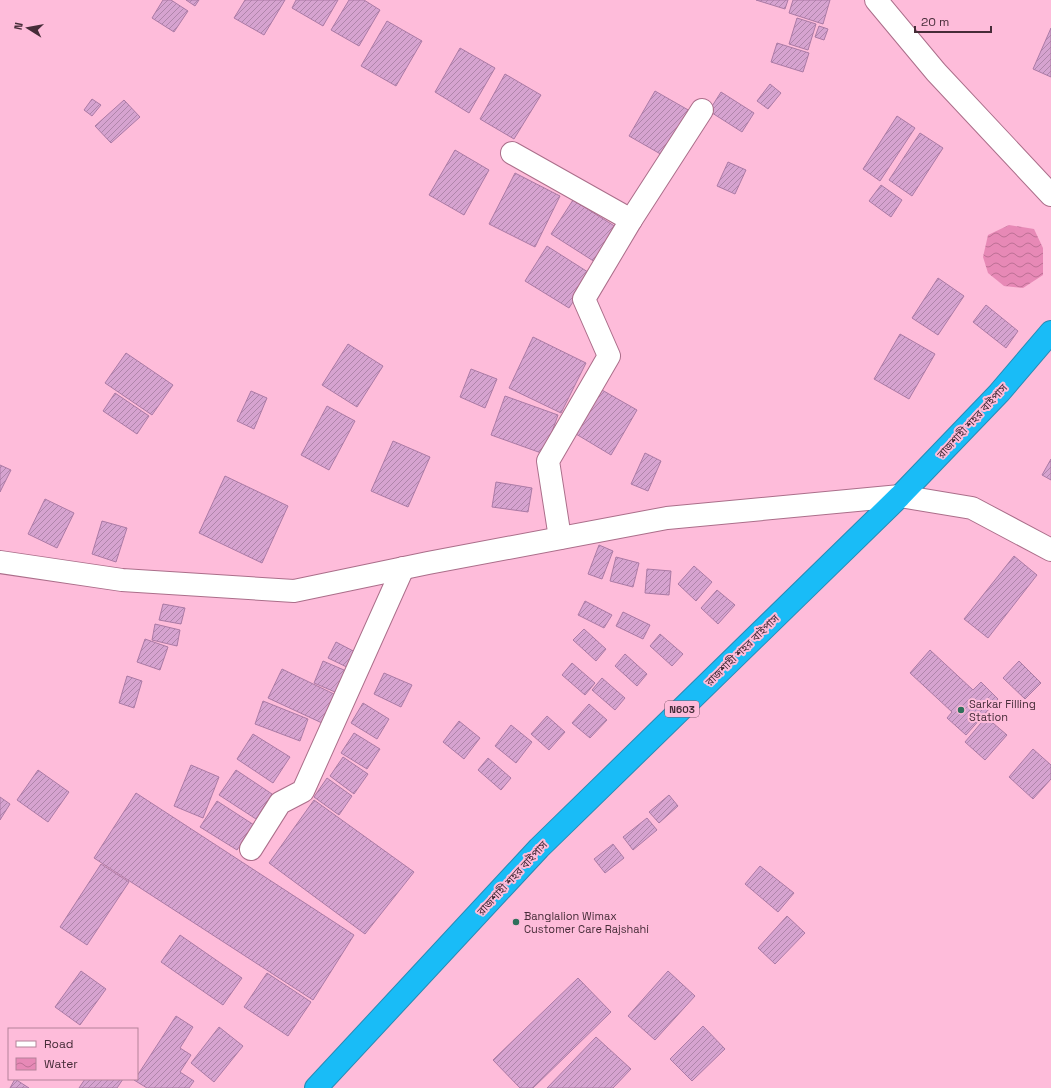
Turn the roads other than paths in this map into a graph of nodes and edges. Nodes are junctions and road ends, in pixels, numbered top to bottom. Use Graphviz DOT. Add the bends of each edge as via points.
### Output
graph roads {
  1 [pos="876,0"];
  2 [pos="702,110"];
  3 [pos="512,153"];
  4 [pos="1051,195"];
  5 [pos="631,220"];
  6 [pos="1047,342"];
  7 [pos="900,496"];
  8 [pos="560,538"];
  9 [pos="1051,550"];
  10 [pos="0,562"];
  11 [pos="404,568"];
  12 [pos="251,849"];
  13 [pos="316,1088"];
  1 -- 4 [label="street" via="936,72"];
  2 -- 5 [label="street"];
  3 -- 5 [label="street"];
  5 -- 8 [label="street" via="584,299 609,356 548,461"];
  6 -- 7 [label="highway, রাজশাহী শহর বাইপাস / N603"];
  7 -- 8 [label="street" via="667,518"];
  7 -- 9 [label="street" via="972,508"];
  7 -- 13 [label="highway, রাজশাহী শহর বাইপাস / N603" via="539,848"];
  8 -- 11 [label="street"];
  10 -- 11 [label="street" via="122,580 294,591"];
  11 -- 12 [label="street" via="303,791 280,803"];
}
